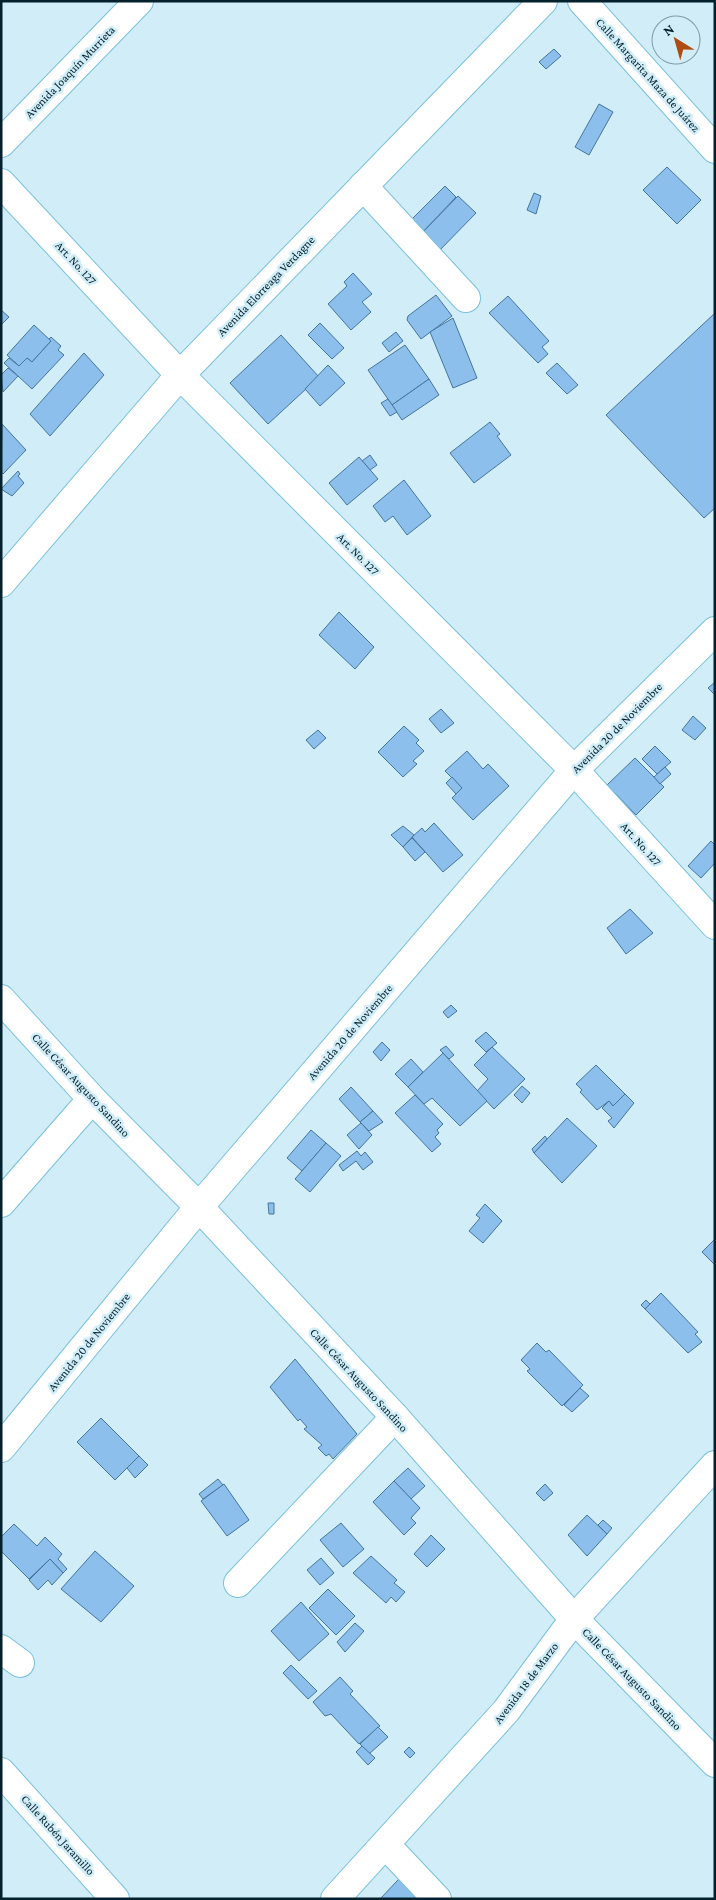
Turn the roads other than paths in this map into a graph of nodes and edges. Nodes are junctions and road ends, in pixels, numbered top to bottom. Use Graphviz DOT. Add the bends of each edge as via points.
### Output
graph roads {
  1 [pos="139,1"];
  2 [pos="543,1"];
  3 [pos="582,1"];
  4 [pos="1,143"];
  5 [pos="715,150"];
  6 [pos="1,183"];
  7 [pos="363,186"];
  8 [pos="466,298"];
  9 [pos="180,374"];
  10 [pos="1,583"];
  11 [pos="715,631"];
  12 [pos="574,770"];
  13 [pos="715,925"];
  14 [pos="1,999"];
  15 [pos="92,1099"];
  16 [pos="1,1204"];
  17 [pos="200,1207"];
  18 [pos="395,1417"];
  19 [pos="1,1448"];
  20 [pos="715,1465"];
  21 [pos="238,1583"];
  22 [pos="574,1619"];
  23 [pos="715,1763"];
  24 [pos="1,1772"];
  25 [pos="386,1845"];
  26 [pos="115,1899"];
  27 [pos="335,1899"];
  28 [pos="437,1899"];
  1 -- 4 [label="street, Avenida Joaquín Murrieta"];
  2 -- 7 [label="street, Avenida Elorreaga Verdagne"];
  3 -- 5 [label="street, Calle Margarita Maza de Juárez"];
  6 -- 9 [label="street, Art. No. 127"];
  7 -- 8 [label="street"];
  7 -- 9 [label="street, Avenida Elorreaga Verdagne"];
  9 -- 10 [label="street, Avenida Elorreaga Verdagne"];
  9 -- 12 [label="street, Art. No. 127"];
  11 -- 12 [label="street, Avenida 20 de Noviembre"];
  12 -- 13 [label="street, Art. No. 127"];
  12 -- 17 [label="street, Avenida 20 de Noviembre"];
  14 -- 15 [label="street, Calle César Augusto Sandino"];
  15 -- 16 [label="street"];
  15 -- 17 [label="street, Calle César Augusto Sandino"];
  17 -- 18 [label="street, Calle César Augusto Sandino"];
  17 -- 19 [label="street, Avenida 20 de Noviembre"];
  18 -- 21 [label="street"];
  18 -- 22 [label="street, Calle César Augusto Sandino"];
  20 -- 22 [label="street, Avenida 18 de Marzo"];
  22 -- 23 [label="street, Calle César Augusto Sandino"];
  22 -- 25 [label="street, Avenida 18 de Marzo" via="506,1711"];
  24 -- 26 [label="street, Calle Rubén Jaramillo"];
  25 -- 27 [label="street, Avenida 18 de Marzo"];
  25 -- 28 [label="street"];
}
